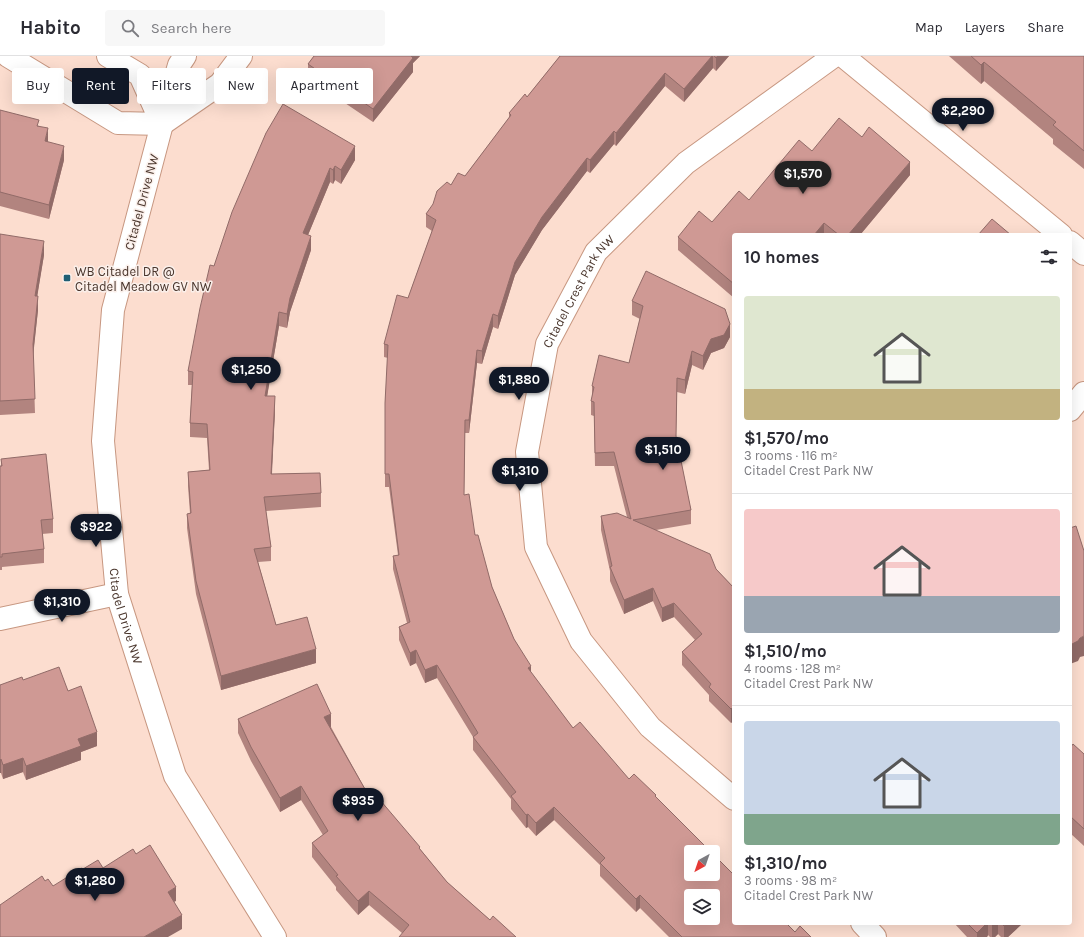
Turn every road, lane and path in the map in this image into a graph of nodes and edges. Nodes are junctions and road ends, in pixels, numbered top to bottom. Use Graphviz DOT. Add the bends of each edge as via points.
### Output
graph roads {
  1 [pos="8,56"];
  2 [pos="108,56"];
  3 [pos="185,56"];
  4 [pos="241,56"];
  5 [pos="834,56"];
  6 [pos="843,56"];
  7 [pos="162,124"];
  8 [pos="1059,233"];
  9 [pos="1072,244"];
  10 [pos="1084,254"];
  11 [pos="1084,393"];
  12 [pos="1072,408"];
  13 [pos="118,594"];
  14 [pos="0,619"];
  15 [pos="732,797"];
  16 [pos="864,925"];
  17 [pos="275,937"];
  18 [pos="875,937"];
  1 -- 7 [label="street" via="118,123"];
  2 -- 7 [label="street" via="140,75"];
  3 -- 7 [label="street, Citadel Drive NW" via="179,65"];
  4 -- 7 [label="street" via="220,84"];
  5 -- 15 [label="street, Citadel Crest Park NW" via="686,163 596,252 547,344 527,452 536,547 581,641 650,726"];
  6 -- 8 [label="street"];
  7 -- 13 [label="street, Citadel Drive NW" via="113,310 103,441"];
  9 -- 10 [label="street"];
  11 -- 12 [label="street"];
  13 -- 14 [label="street"];
  13 -- 17 [label="street, Citadel Drive NW" via="175,776"];
  16 -- 18 [label="street"];
}
